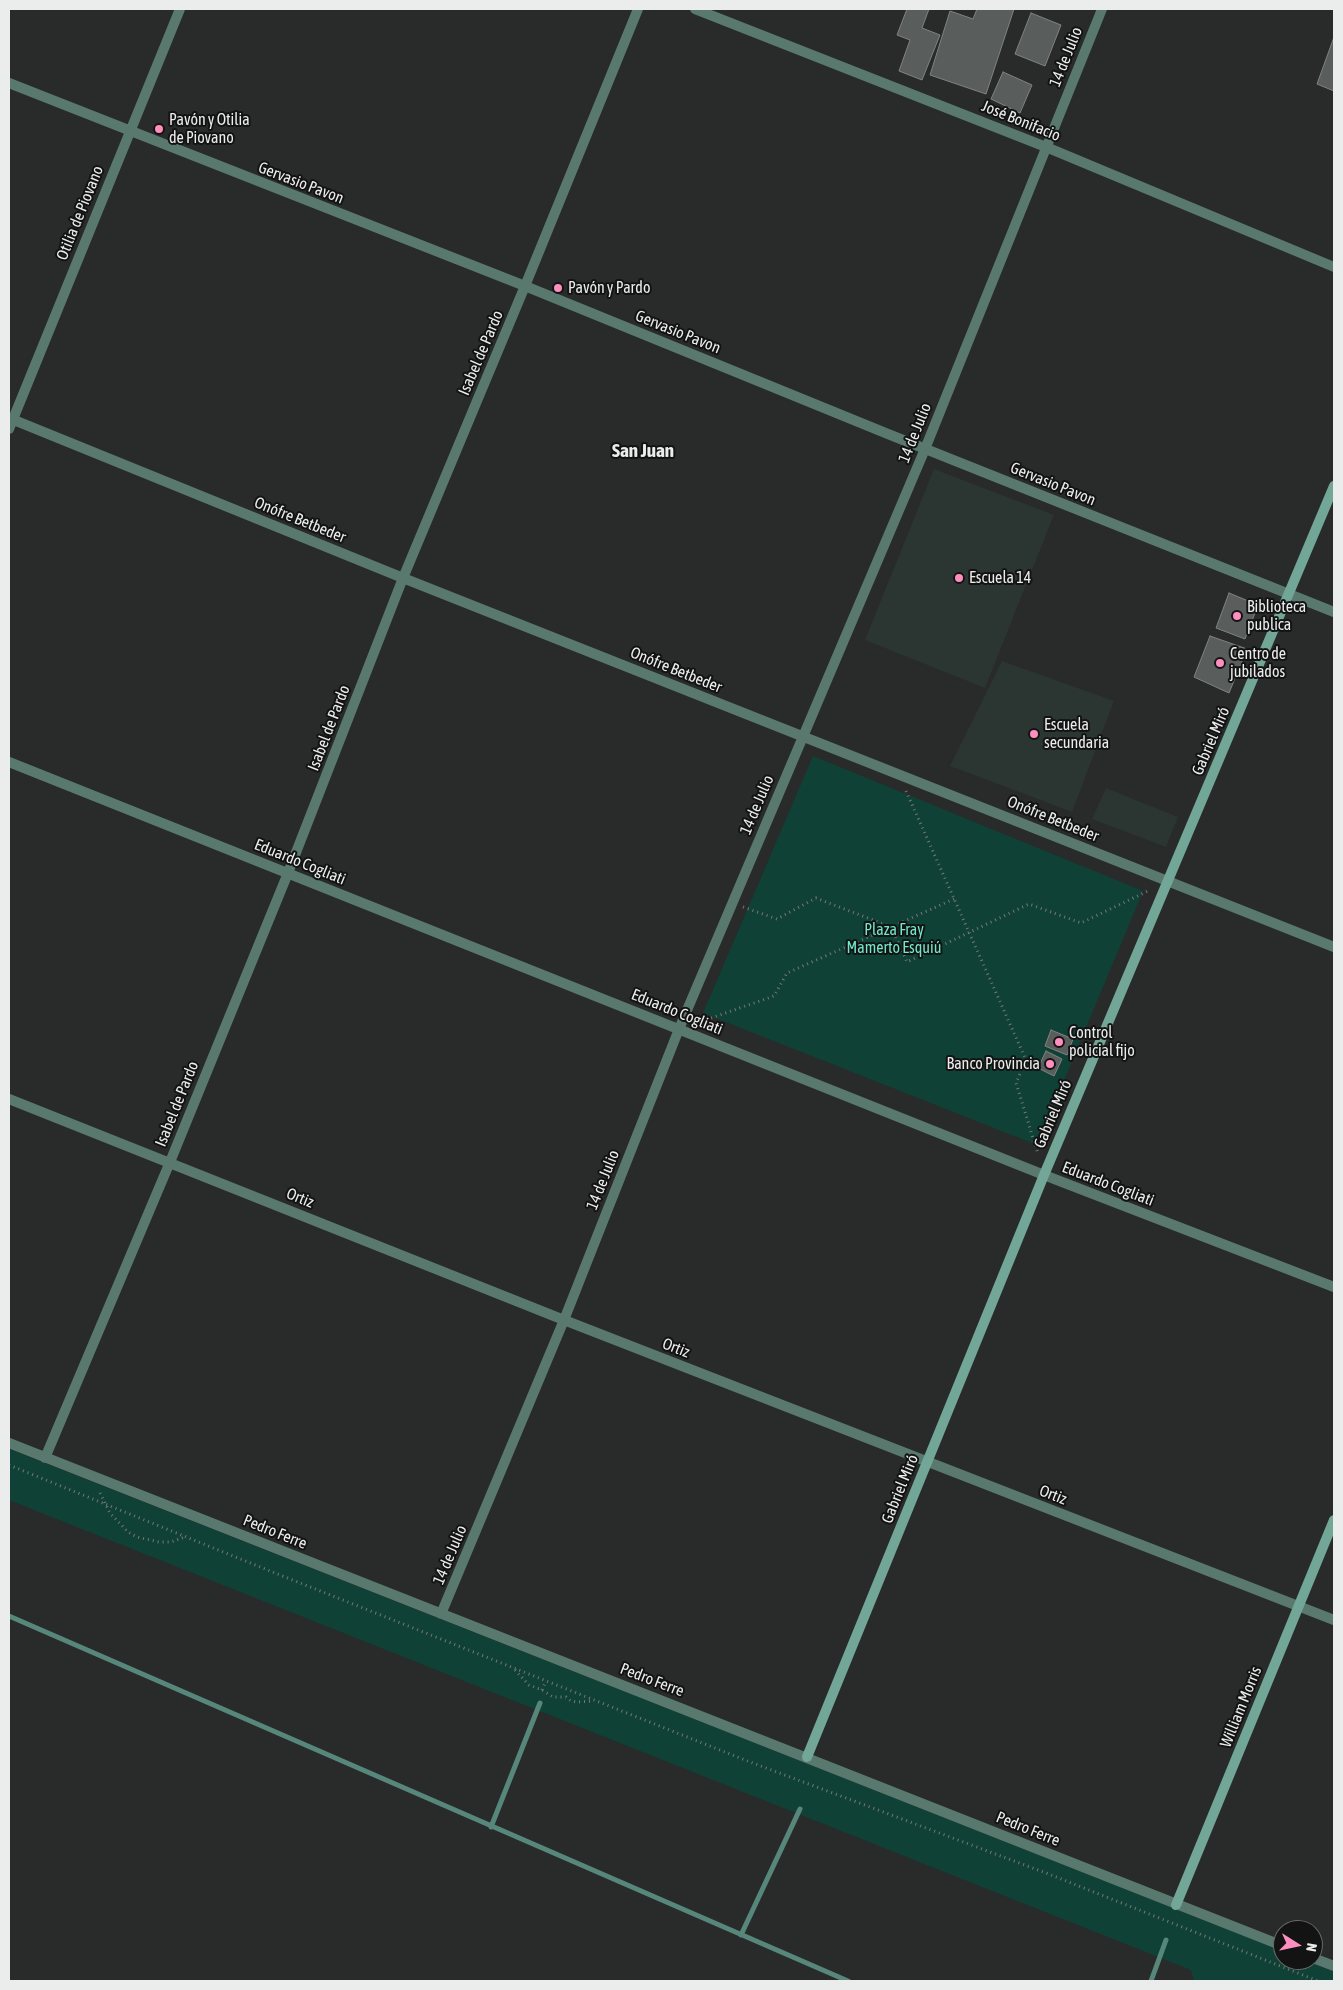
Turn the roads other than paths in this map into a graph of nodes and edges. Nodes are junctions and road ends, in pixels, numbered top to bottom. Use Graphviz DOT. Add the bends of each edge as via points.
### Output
graph roads {
  1 [pos="180,9"];
  2 [pos="638,9"];
  3 [pos="695,9"];
  4 [pos="1102,9"];
  5 [pos="9,83"];
  6 [pos="129,131"];
  7 [pos="1046,147"];
  8 [pos="1334,267"];
  9 [pos="525,286"];
  10 [pos="10,422"];
  11 [pos="924,448"];
  12 [pos="1334,486"];
  13 [pos="404,578"];
  14 [pos="1289,594"];
  15 [pos="1334,612"];
  16 [pos="802,736"];
  17 [pos="9,762"];
  18 [pos="288,873"];
  19 [pos="1168,881"];
  20 [pos="1334,947"];
  21 [pos="679,1029"];
  22 [pos="9,1099"];
  23 [pos="170,1162"];
  24 [pos="1044,1175"];
  25 [pos="1334,1287"];
  26 [pos="564,1320"];
  27 [pos="9,1443"];
  28 [pos="45,1458"];
  29 [pos="927,1462"];
  30 [pos="1334,1520"];
  31 [pos="1299,1606"];
  32 [pos="441,1614"];
  33 [pos="1334,1620"];
  34 [pos="807,1757"];
  35 [pos="1176,1905"];
  36 [pos="1273,1942"];
  1 -- 6 [label="street, Otilia de Piovano"];
  2 -- 9 [label="street, Isabel de Pardo"];
  3 -- 7 [label="street, José Bonifacio"];
  4 -- 7 [label="street, 14 de Julio"];
  5 -- 6 [label="street, Gervasio Pavon"];
  6 -- 9 [label="street, Gervasio Pavon"];
  6 -- 10 [label="street, Otilia de Piovano"];
  7 -- 8 [label="street, José Bonifacio"];
  7 -- 11 [label="street, 14 de Julio"];
  9 -- 11 [label="street, Gervasio Pavon"];
  9 -- 13 [label="street, Isabel de Pardo"];
  10 -- 13 [label="street, Onófre Betbeder"];
  11 -- 14 [label="street, Gervasio Pavon"];
  11 -- 16 [label="street, 14 de Julio"];
  12 -- 14 [label="street, Gabriel Miró"];
  13 -- 16 [label="street, Onófre Betbeder"];
  13 -- 18 [label="street, Isabel de Pardo"];
  14 -- 15 [label="street, Gervasio Pavon"];
  14 -- 19 [label="street, Gabriel Miró"];
  16 -- 19 [label="street, Onófre Betbeder"];
  16 -- 21 [label="street, 14 de Julio"];
  17 -- 18 [label="street, Eduardo Cogliati"];
  18 -- 21 [label="street, Eduardo Cogliati"];
  18 -- 23 [label="street, Isabel de Pardo"];
  19 -- 20 [label="street, Onófre Betbeder"];
  19 -- 24 [label="street, Gabriel Miró"];
  21 -- 24 [label="street, Eduardo Cogliati"];
  21 -- 26 [label="street, 14 de Julio"];
  22 -- 23 [label="street, Ortiz"];
  23 -- 26 [label="street, Ortiz"];
  23 -- 28 [label="street, Isabel de Pardo"];
  24 -- 25 [label="street, Eduardo Cogliati"];
  24 -- 29 [label="street, Gabriel Miró"];
  26 -- 29 [label="street, Ortiz"];
  26 -- 32 [label="street, 14 de Julio"];
  27 -- 28 [label="street, Pedro Ferre"];
  28 -- 32 [label="street, Pedro Ferre"];
  29 -- 31 [label="street, Ortiz"];
  29 -- 34 [label="street, Gabriel Miró"];
  30 -- 31 [label="street, William Morris"];
  31 -- 33 [label="street, Ortiz"];
  31 -- 35 [label="street, William Morris"];
  32 -- 34 [label="street, Pedro Ferre"];
  34 -- 35 [label="street, Pedro Ferre"];
  35 -- 36 [label="street, Pedro Ferre"];
}
